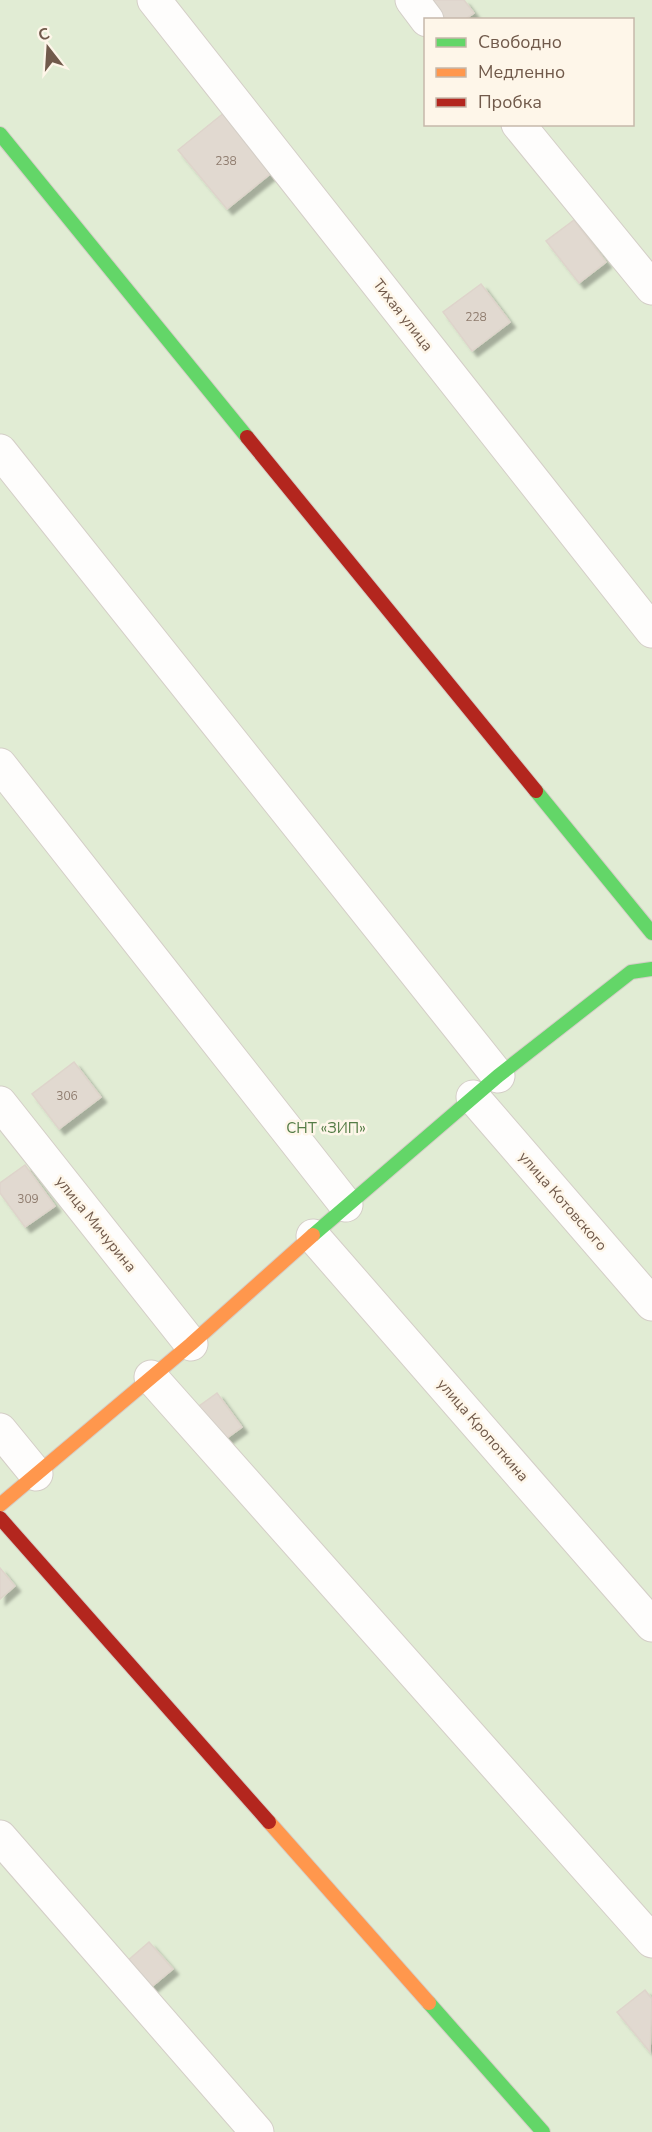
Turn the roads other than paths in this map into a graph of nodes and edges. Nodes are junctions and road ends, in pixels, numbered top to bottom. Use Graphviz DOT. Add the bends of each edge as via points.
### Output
graph roads {
  1 [pos="154,0"];
  2 [pos="412,0"];
  3 [pos="426,18"];
  4 [pos="520,126"];
  5 [pos="0,134"];
  6 [pos="652,288"];
  7 [pos="0,451"];
  8 [pos="652,631"];
  9 [pos="0,765"];
  10 [pos="652,933"];
  11 [pos="652,969"];
  12 [pos="498,1076"];
  13 [pos="473,1097"];
  14 [pos="0,1103"];
  15 [pos="346,1205"];
  16 [pos="313,1236"];
  17 [pos="652,1304"];
  18 [pos="191,1344"];
  19 [pos="151,1377"];
  20 [pos="0,1430"];
  21 [pos="36,1474"];
  22 [pos="0,1505"];
  23 [pos="0,1518"];
  24 [pos="652,1625"];
  25 [pos="0,1837"];
  26 [pos="652,1941"];
  27 [pos="257,2132"];
  28 [pos="543,2132"];
  1 -- 8 [label="street, Тихая улица"];
  2 -- 3 [label="street"];
  4 -- 6 [label="street"];
  5 -- 10 [label="street"];
  7 -- 12 [label="street"];
  9 -- 15 [label="street"];
  11 -- 12 [label="street" via="631,972"];
  12 -- 13 [label="street"];
  13 -- 15 [label="street"];
  13 -- 17 [label="street, улица Котовского"];
  14 -- 18 [label="street, улица Мичурина"];
  15 -- 16 [label="street"];
  16 -- 18 [label="street"];
  16 -- 24 [label="street, улица Кропоткина"];
  18 -- 19 [label="street"];
  19 -- 21 [label="street"];
  19 -- 26 [label="street"];
  20 -- 21 [label="street"];
  21 -- 22 [label="street"];
  23 -- 28 [label="street"];
  25 -- 27 [label="street"];
}
